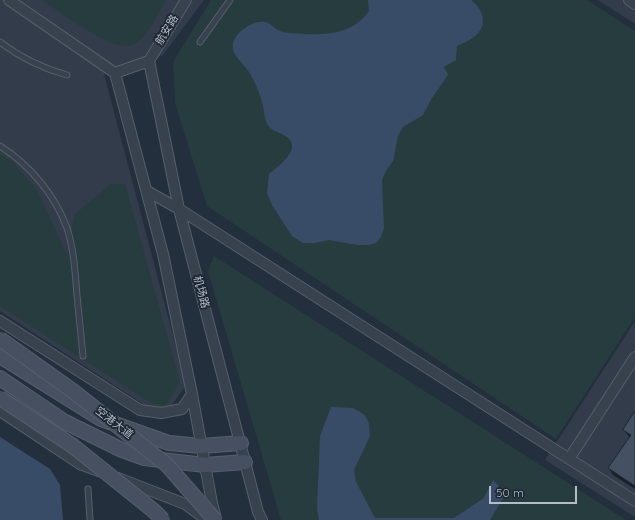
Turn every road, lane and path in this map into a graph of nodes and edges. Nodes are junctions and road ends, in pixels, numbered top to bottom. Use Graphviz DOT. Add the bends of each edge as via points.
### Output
graph roads {
  1 [pos="9,0"];
  2 [pos="186,0"];
  3 [pos="230,0"];
  4 [pos="629,0"];
  5 [pos="635,4"];
  6 [pos="0,42"];
  7 [pos="200,42"];
  8 [pos="149,61"];
  9 [pos="116,73"];
  10 [pos="68,75"];
  11 [pos="0,146"];
  12 [pos="147,191"];
  13 [pos="179,209"];
  14 [pos="0,321"];
  15 [pos="0,340"];
  16 [pos="0,356"];
  17 [pos="83,356"];
  18 [pos="635,356"];
  19 [pos="0,378"];
  20 [pos="192,394"];
  21 [pos="0,398"];
  22 [pos="0,411"];
  23 [pos="240,443"];
  24 [pos="201,446"];
  25 [pos="569,458"];
  26 [pos="246,462"];
  27 [pos="205,465"];
  28 [pos="88,489"];
  29 [pos="635,501"];
  30 [pos="90,520"];
  31 [pos="163,520"];
  32 [pos="207,520"];
  33 [pos="216,520"];
  34 [pos="262,520"];
  1 -- 9 [label="street"];
  2 -- 8 [label="street, 航安路"];
  3 -- 7 [label="lane"];
  4 -- 5 [label="street"];
  6 -- 10 [label="lane" via="30,62"];
  8 -- 9 [label="street"];
  8 -- 13 [label="street, 机场路"];
  9 -- 12 [label="street"];
  11 -- 17 [label="lane" via="28,168 45,188 67,229 75,263"];
  12 -- 13 [label="street"];
  12 -- 20 [label="street"];
  13 -- 23 [label="street, 机场路"];
  13 -- 25 [label="street"];
  14 -- 20 [label="street" via="140,410 161,413 182,409"];
  15 -- 33 [label="main road, 空港大道, bridge" via="73,391 167,465"];
  16 -- 24 [label="main road" via="101,419 169,443"];
  18 -- 25 [label="street"];
  19 -- 27 [label="main road" via="65,422 122,450 144,458"];
  20 -- 24 [label="street"];
  21 -- 31 [label="main road, bridge" via="73,446"];
  22 -- 32 [label="street" via="80,464 185,504"];
  23 -- 24 [label="main road"];
  23 -- 26 [label="street, 机场路"];
  24 -- 27 [label="street"];
  25 -- 29 [label="street"];
  26 -- 27 [label="main road"];
  26 -- 34 [label="street, 机场路"];
  27 -- 33 [label="street"];
  28 -- 30 [label="lane"];
}
